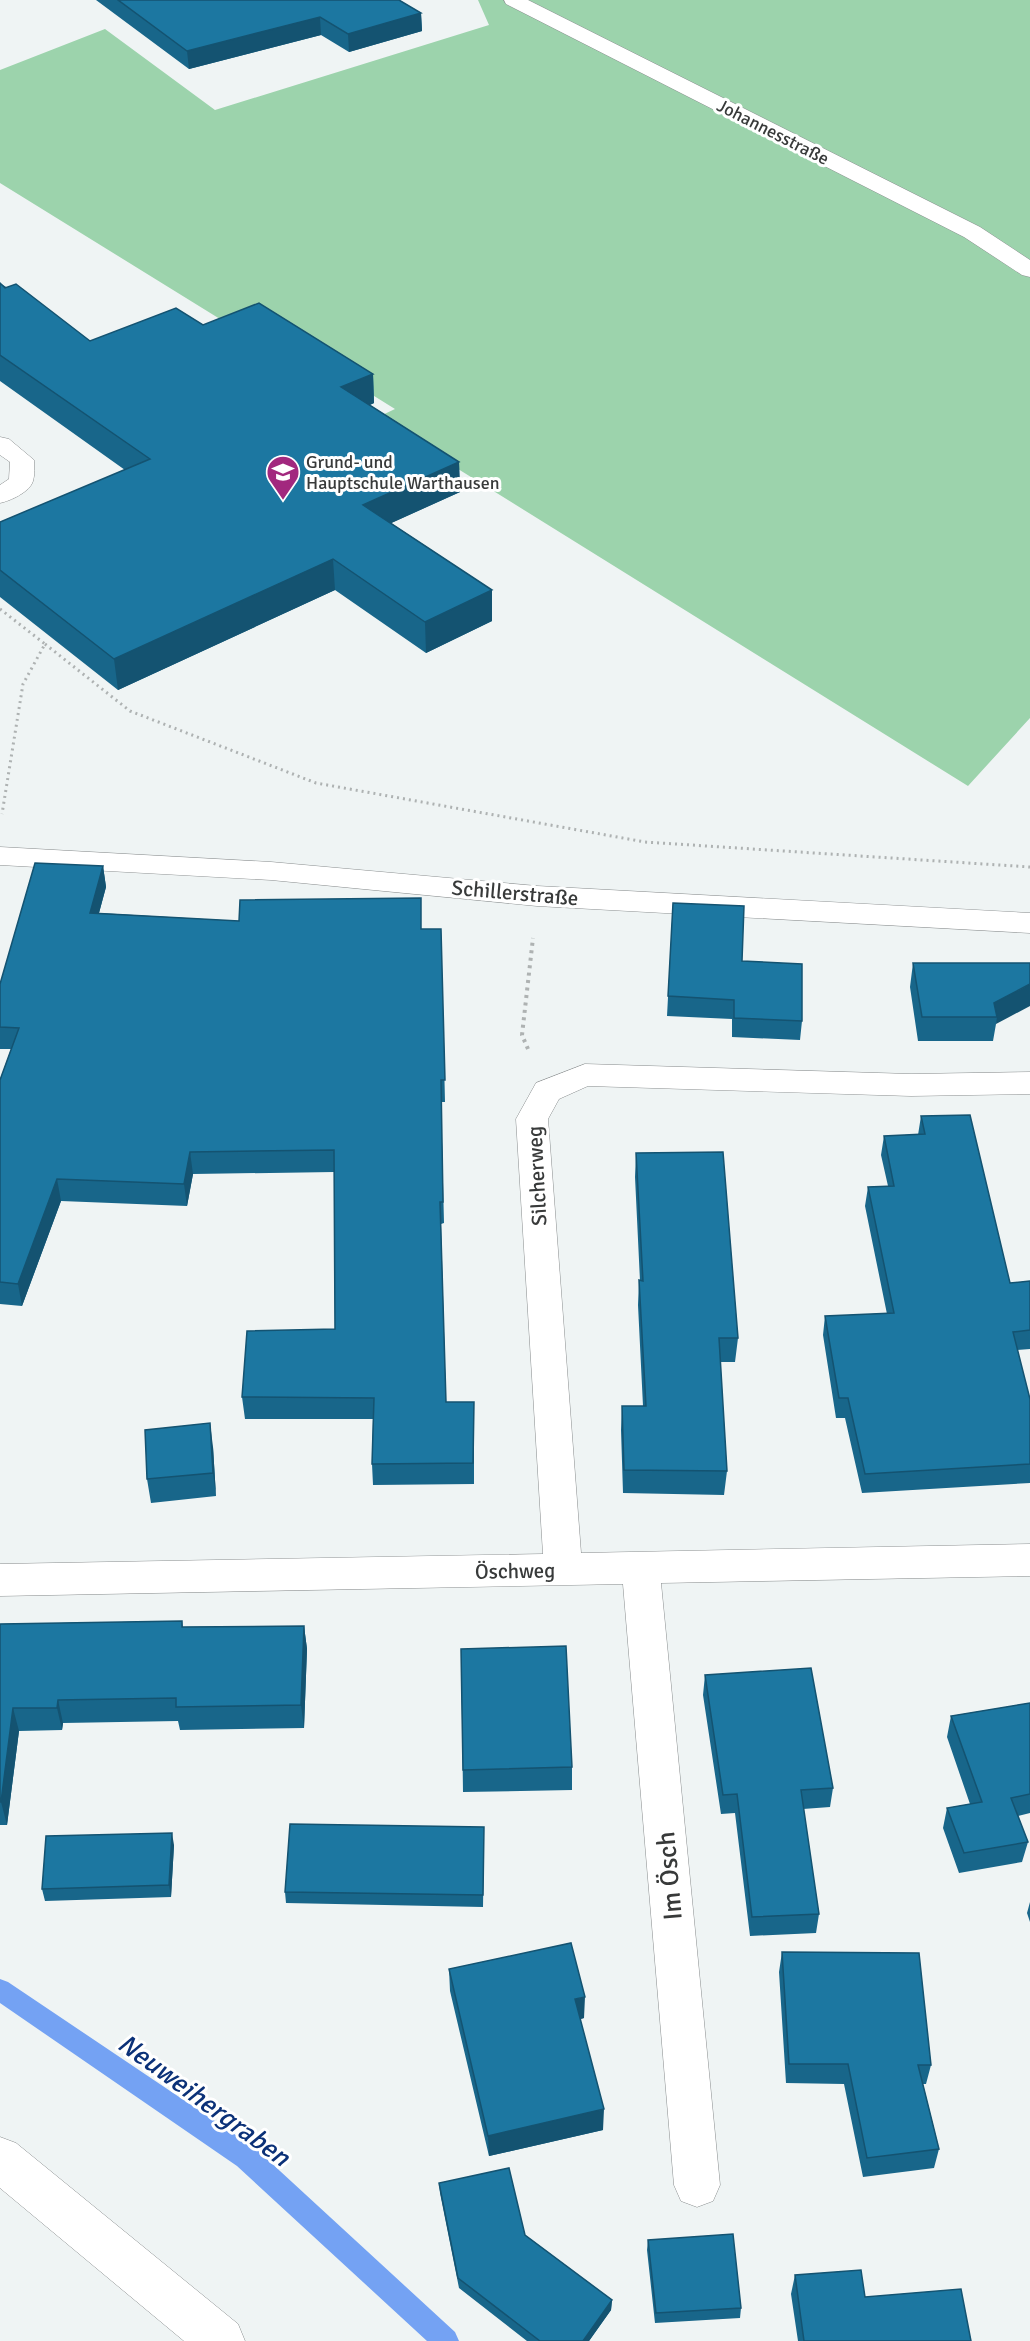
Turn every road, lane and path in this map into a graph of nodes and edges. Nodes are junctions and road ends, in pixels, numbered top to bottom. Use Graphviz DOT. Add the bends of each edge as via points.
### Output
graph roads {
  1 [pos="513,0"];
  2 [pos="1030,270"];
  3 [pos="0,444"];
  4 [pos="0,496"];
  5 [pos="0,609"];
  6 [pos="45,644"];
  7 [pos="2,819"];
  8 [pos="0,856"];
  9 [pos="1030,867"];
  10 [pos="537,896"];
  11 [pos="1030,923"];
  12 [pos="1030,1083"];
  13 [pos="547,1091"];
  14 [pos="1030,1560"];
  15 [pos="641,1568"];
  16 [pos="563,1570"];
  17 [pos="0,1580"];
  18 [pos="0,2159"];
  19 [pos="698,2185"];
  20 [pos="221,2341"];
  1 -- 2 [label="street, Johannesstraße" via="972,232"];
  3 -- 4 [label="street" via="22,460 21,482"];
  5 -- 6 [label="path"];
  6 -- 7 [label="path" via="23,684"];
  6 -- 9 [label="path" via="130,711 316,783 645,842"];
  8 -- 10 [label="street, Schillerstraße" via="271,871"];
  10 -- 11 [label="street, Schillerstraße"];
  10 -- 13 [label="path" via="522,1035"];
  12 -- 13 [label="street" via="911,1085 585,1075"];
  13 -- 16 [label="street, Silcherweg" via="532,1119"];
  14 -- 15 [label="street, Öschweg"];
  15 -- 16 [label="street, Öschweg"];
  15 -- 19 [label="street, Im Ösch"];
  16 -- 17 [label="street, Öschweg"];
  18 -- 20 [label="street"];
}
